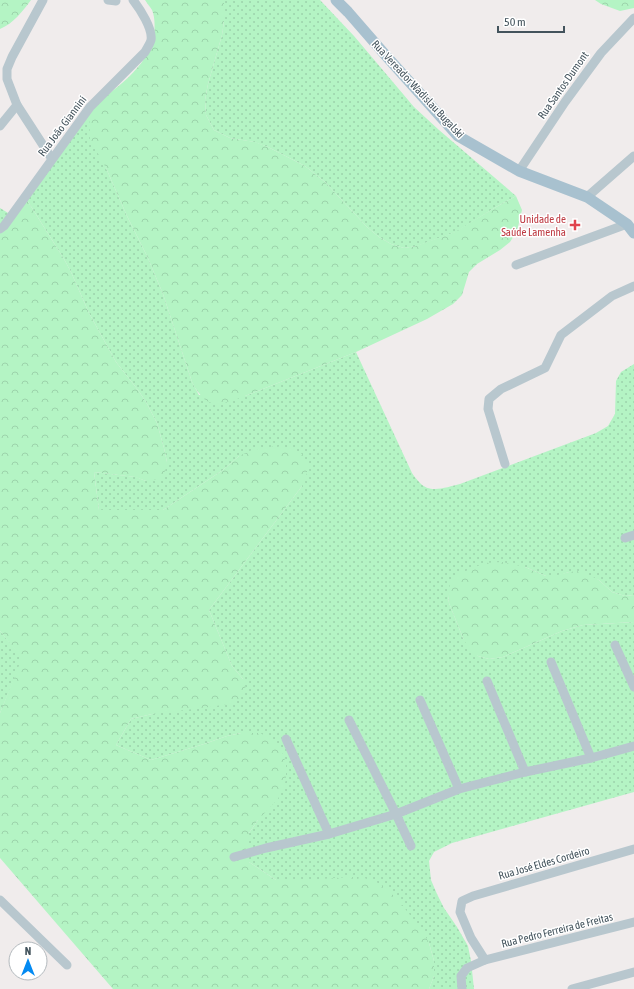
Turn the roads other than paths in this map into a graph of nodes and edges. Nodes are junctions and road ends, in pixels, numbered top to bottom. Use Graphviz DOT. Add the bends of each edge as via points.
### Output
graph roads {
  1 [pos="43,0"];
  2 [pos="133,0"];
  3 [pos="336,0"];
  4 [pos="634,18"];
  5 [pos="17,104"];
  6 [pos="0,126"];
  7 [pos="634,156"];
  8 [pos="52,159"];
  9 [pos="519,171"];
  10 [pos="587,197"];
  11 [pos="627,224"];
  12 [pos="0,230"];
  13 [pos="634,233"];
  14 [pos="516,265"];
  15 [pos="634,286"];
  16 [pos="505,464"];
  17 [pos="634,535"];
  18 [pos="625,538"];
  19 [pos="615,645"];
  20 [pos="551,662"];
  21 [pos="486,681"];
  22 [pos="634,687"];
  23 [pos="420,700"];
  24 [pos="349,720"];
  25 [pos="286,738"];
  26 [pos="634,746"];
  27 [pos="591,758"];
  28 [pos="525,772"];
  29 [pos="459,789"];
  30 [pos="396,814"];
  31 [pos="329,834"];
  32 [pos="411,846"];
  33 [pos="634,849"];
  34 [pos="234,857"];
  35 [pos="0,900"];
  36 [pos="634,922"];
  37 [pos="485,960"];
  38 [pos="67,965"];
  39 [pos="634,972"];
  40 [pos="462,989"];
  41 [pos="572,989"];
  1 -- 5 [label="street" via="7,69 8,80"];
  2 -- 8 [label="street, Rua João Giannini" via="150,29 151,41 145,52 90,107"];
  3 -- 9 [label="main road, Rua Vereador Wadislau Bugalski" via="458,136"];
  4 -- 9 [label="street, Rua Santos Dumont" via="596,59 564,102"];
  5 -- 6 [label="street"];
  5 -- 8 [label="street"];
  7 -- 10 [label="street"];
  8 -- 12 [label="street, Rua João Giannini"];
  9 -- 10 [label="main road, Rua Vereador Wadislau Bugalski"];
  10 -- 11 [label="main road, Rua Vereador Wadislau Bugalski"];
  11 -- 13 [label="main road, Rua Vereador Wadislau Bugalski"];
  11 -- 14 [label="street"];
  15 -- 16 [label="street" via="612,296 561,335 545,368 501,389 489,399 488,409"];
  17 -- 18 [label="street"];
  19 -- 22 [label="street"];
  20 -- 27 [label="street"];
  21 -- 28 [label="street"];
  23 -- 29 [label="street"];
  24 -- 30 [label="street"];
  25 -- 31 [label="street"];
  26 -- 27 [label="street"];
  27 -- 28 [label="street"];
  28 -- 29 [label="street"];
  29 -- 30 [label="street"];
  30 -- 31 [label="street"];
  30 -- 32 [label="street"];
  31 -- 34 [label="street"];
  33 -- 37 [label="street, Rua José Eldes Cordeiro" via="462,901 460,912 471,938"];
  35 -- 38 [label="street"];
  36 -- 37 [label="street, Rua Pedro Ferreira de Freitas"];
  37 -- 40 [label="street, Rua Pedro Ferreira de Freitas" via="467,968 461,976"];
  39 -- 41 [label="street"];
}
